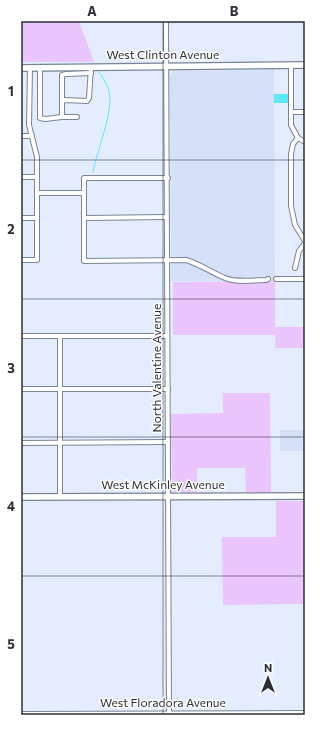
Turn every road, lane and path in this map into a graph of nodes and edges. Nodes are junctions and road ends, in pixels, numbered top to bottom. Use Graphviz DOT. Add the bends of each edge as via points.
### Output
graph roads {
  1 [pos="166,21"];
  2 [pos="291,65"];
  3 [pos="305,65"];
  4 [pos="166,66"];
  5 [pos="40,67"];
  6 [pos="21,68"];
  7 [pos="30,68"];
  8 [pos="91,70"];
  9 [pos="62,102"];
  10 [pos="291,112"];
  11 [pos="305,112"];
  12 [pos="62,117"];
  13 [pos="77,117"];
  14 [pos="21,136"];
  15 [pos="32,136"];
  16 [pos="298,138"];
  17 [pos="305,142"];
  18 [pos="21,177"];
  19 [pos="37,177"];
  20 [pos="168,178"];
  21 [pos="37,193"];
  22 [pos="84,193"];
  23 [pos="167,217"];
  24 [pos="21,218"];
  25 [pos="37,218"];
  26 [pos="85,218"];
  27 [pos="305,242"];
  28 [pos="21,260"];
  29 [pos="167,260"];
  30 [pos="295,268"];
  31 [pos="268,279"];
  32 [pos="276,279"];
  33 [pos="305,279"];
  34 [pos="21,336"];
  35 [pos="60,336"];
  36 [pos="167,336"];
  37 [pos="60,388"];
  38 [pos="21,389"];
  39 [pos="168,389"];
  40 [pos="168,442"];
  41 [pos="21,443"];
  42 [pos="60,443"];
  43 [pos="305,496"];
  44 [pos="21,497"];
  45 [pos="60,497"];
  46 [pos="168,497"];
  47 [pos="305,713"];
  48 [pos="21,714"];
  49 [pos="169,714"];
  1 -- 4 [label="street, North Valentine Avenue"];
  2 -- 3 [label="main road, West Clinton Avenue"];
  2 -- 4 [label="main road, West Clinton Avenue"];
  2 -- 10 [label="street"];
  4 -- 8 [label="main road, West Clinton Avenue"];
  4 -- 20 [label="street, North Valentine Avenue"];
  5 -- 7 [label="main road, West Clinton Avenue"];
  5 -- 8 [label="main road, West Clinton Avenue"];
  5 -- 12 [label="street" via="40,118"];
  6 -- 7 [label="main road, West Clinton Avenue"];
  7 -- 15 [label="street" via="29,125"];
  8 -- 9 [label="street" via="62,75"];
  8 -- 9 [label="street" via="87,101"];
  9 -- 12 [label="street"];
  10 -- 11 [label="street"];
  10 -- 16 [label="street" via="291,124"];
  12 -- 13 [label="street"];
  14 -- 15 [label="street"];
  15 -- 19 [label="street" via="37,157"];
  16 -- 17 [label="street"];
  16 -- 27 [label="street" via="293,144 291,154 291,206 295,225"];
  18 -- 19 [label="street"];
  19 -- 21 [label="street"];
  20 -- 22 [label="street" via="84,178"];
  20 -- 23 [label="street, North Valentine Avenue"];
  21 -- 22 [label="street"];
  21 -- 25 [label="street"];
  22 -- 26 [label="street"];
  23 -- 26 [label="street"];
  23 -- 29 [label="street, North Valentine Avenue"];
  24 -- 25 [label="street"];
  25 -- 28 [label="street" via="37,260"];
  26 -- 29 [label="street" via="84,260"];
  27 -- 30 [label="street" via="299,251"];
  29 -- 31 [label="street" via="195,262 227,279"];
  29 -- 36 [label="street, North Valentine Avenue"];
  32 -- 33 [label="street"];
  34 -- 35 [label="street"];
  35 -- 36 [label="street"];
  35 -- 37 [label="street"];
  36 -- 39 [label="street, North Valentine Avenue"];
  37 -- 38 [label="street"];
  37 -- 39 [label="street"];
  37 -- 42 [label="street"];
  39 -- 40 [label="street, North Valentine Avenue"];
  40 -- 42 [label="street"];
  40 -- 46 [label="street, North Valentine Avenue"];
  41 -- 42 [label="street"];
  42 -- 45 [label="street"];
  43 -- 46 [label="main road, West McKinley Avenue"];
  44 -- 45 [label="main road, West McKinley Avenue"];
  45 -- 46 [label="main road, West McKinley Avenue"];
  46 -- 49 [label="street, North Valentine Avenue"];
  47 -- 49 [label="street, West Floradora Avenue"];
  48 -- 49 [label="street, West Floradora Avenue"];
}
